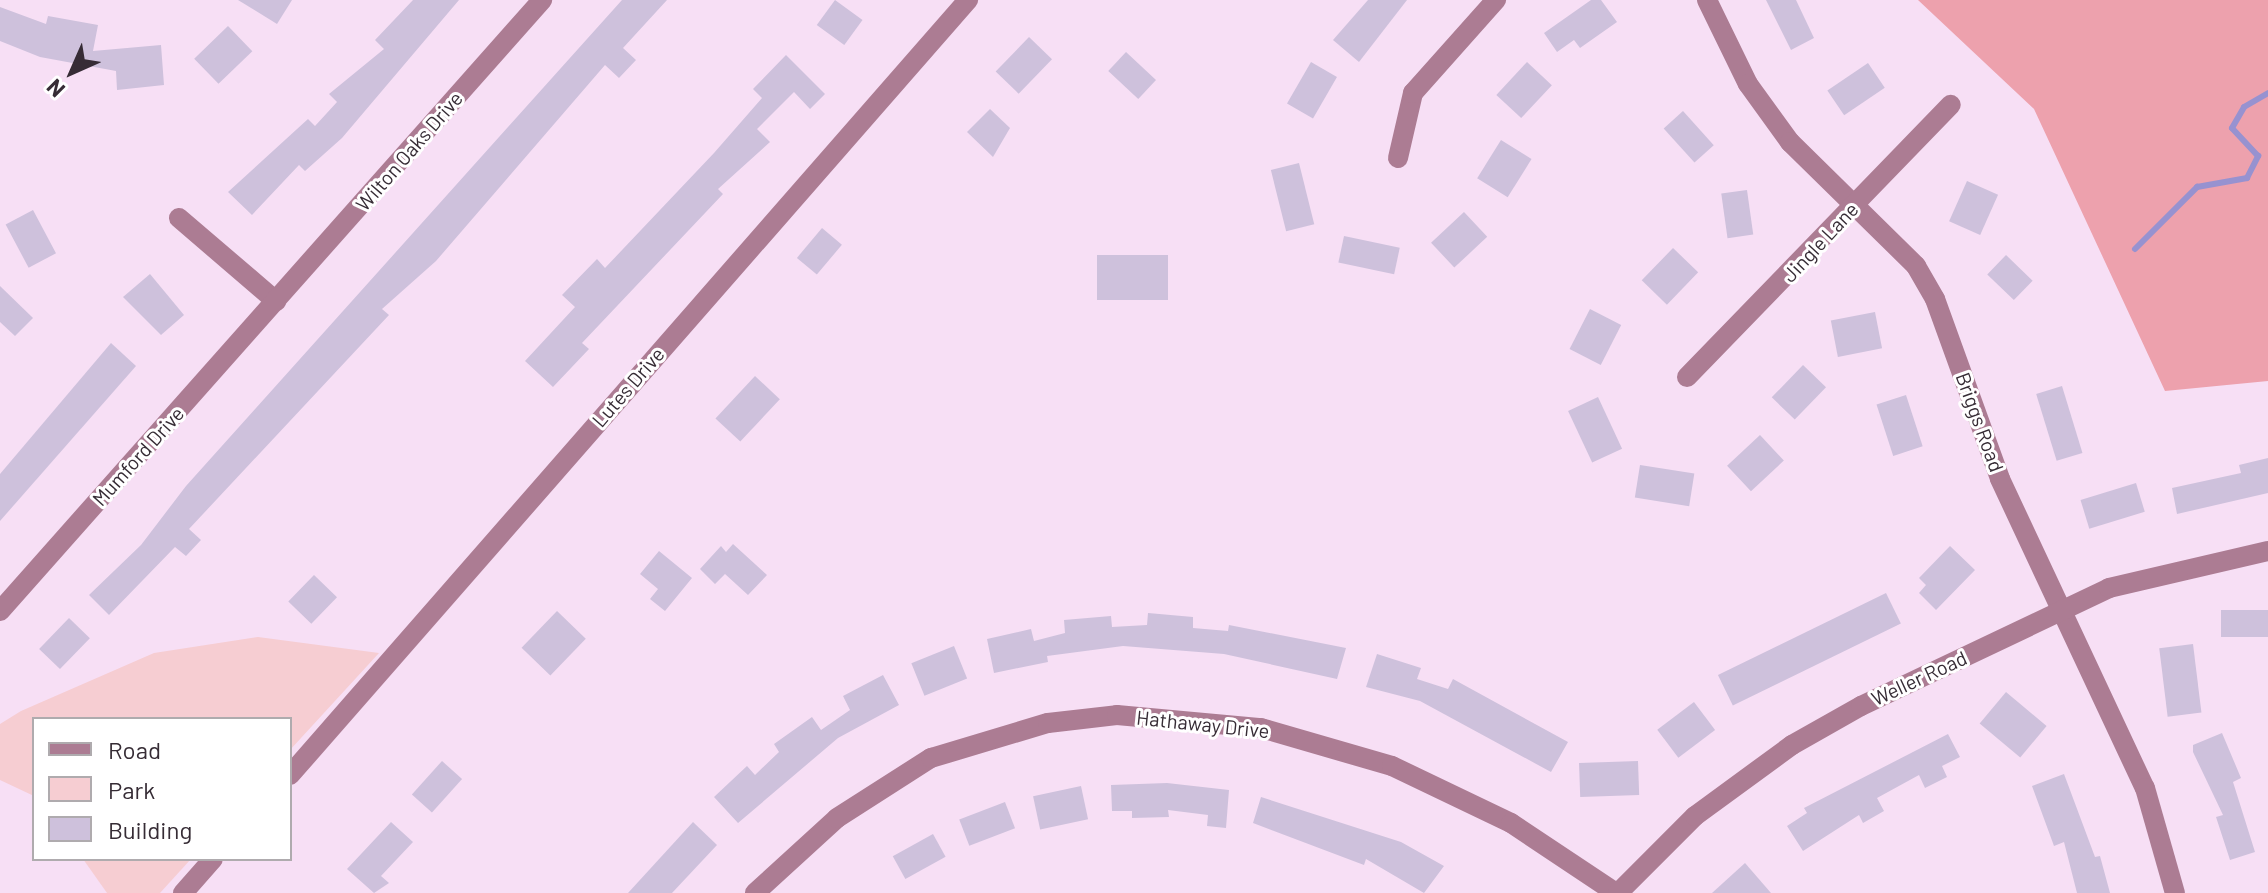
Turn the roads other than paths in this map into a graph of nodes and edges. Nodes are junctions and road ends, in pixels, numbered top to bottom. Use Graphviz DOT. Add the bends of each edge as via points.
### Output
graph roads {
  1 [pos="542,0"];
  2 [pos="968,0"];
  3 [pos="1496,0"];
  4 [pos="1707,0"];
  5 [pos="1951,105"];
  6 [pos="1398,158"];
  7 [pos="1856,204"];
  8 [pos="179,218"];
  9 [pos="276,301"];
  10 [pos="1687,377"];
  11 [pos="2268,551"];
  12 [pos="2064,610"];
  13 [pos="0,611"];
  14 [pos="292,773"];
  15 [pos="211,861"];
  16 [pos="183,893"];
  17 [pos="755,893"];
  18 [pos="1617,893"];
  19 [pos="2175,893"];
  1 -- 9 [label="street, Wilton Oaks Drive"];
  2 -- 14 [label="street, Lutes Drive"];
  3 -- 6 [label="street" via="1413,93"];
  4 -- 7 [label="street, Briggs Road" via="1748,84 1790,142"];
  5 -- 7 [label="street, Jingle Lane"];
  7 -- 10 [label="street, Jingle Lane"];
  7 -- 12 [label="street, Briggs Road" via="1916,266 1935,299 2000,479"];
  8 -- 9 [label="street"];
  9 -- 13 [label="street, Mumford Drive"];
  11 -- 12 [label="street, Weller Road" via="2171,570 2109,588"];
  12 -- 18 [label="street, Weller Road" via="1861,706 1792,745 1695,816"];
  12 -- 19 [label="street, Briggs Road" via="2145,788"];
  15 -- 16 [label="street"];
  17 -- 18 [label="street, Hathaway Drive" via="837,818 931,758 1048,723 1117,715 1261,728 1392,766 1511,823"];
}
